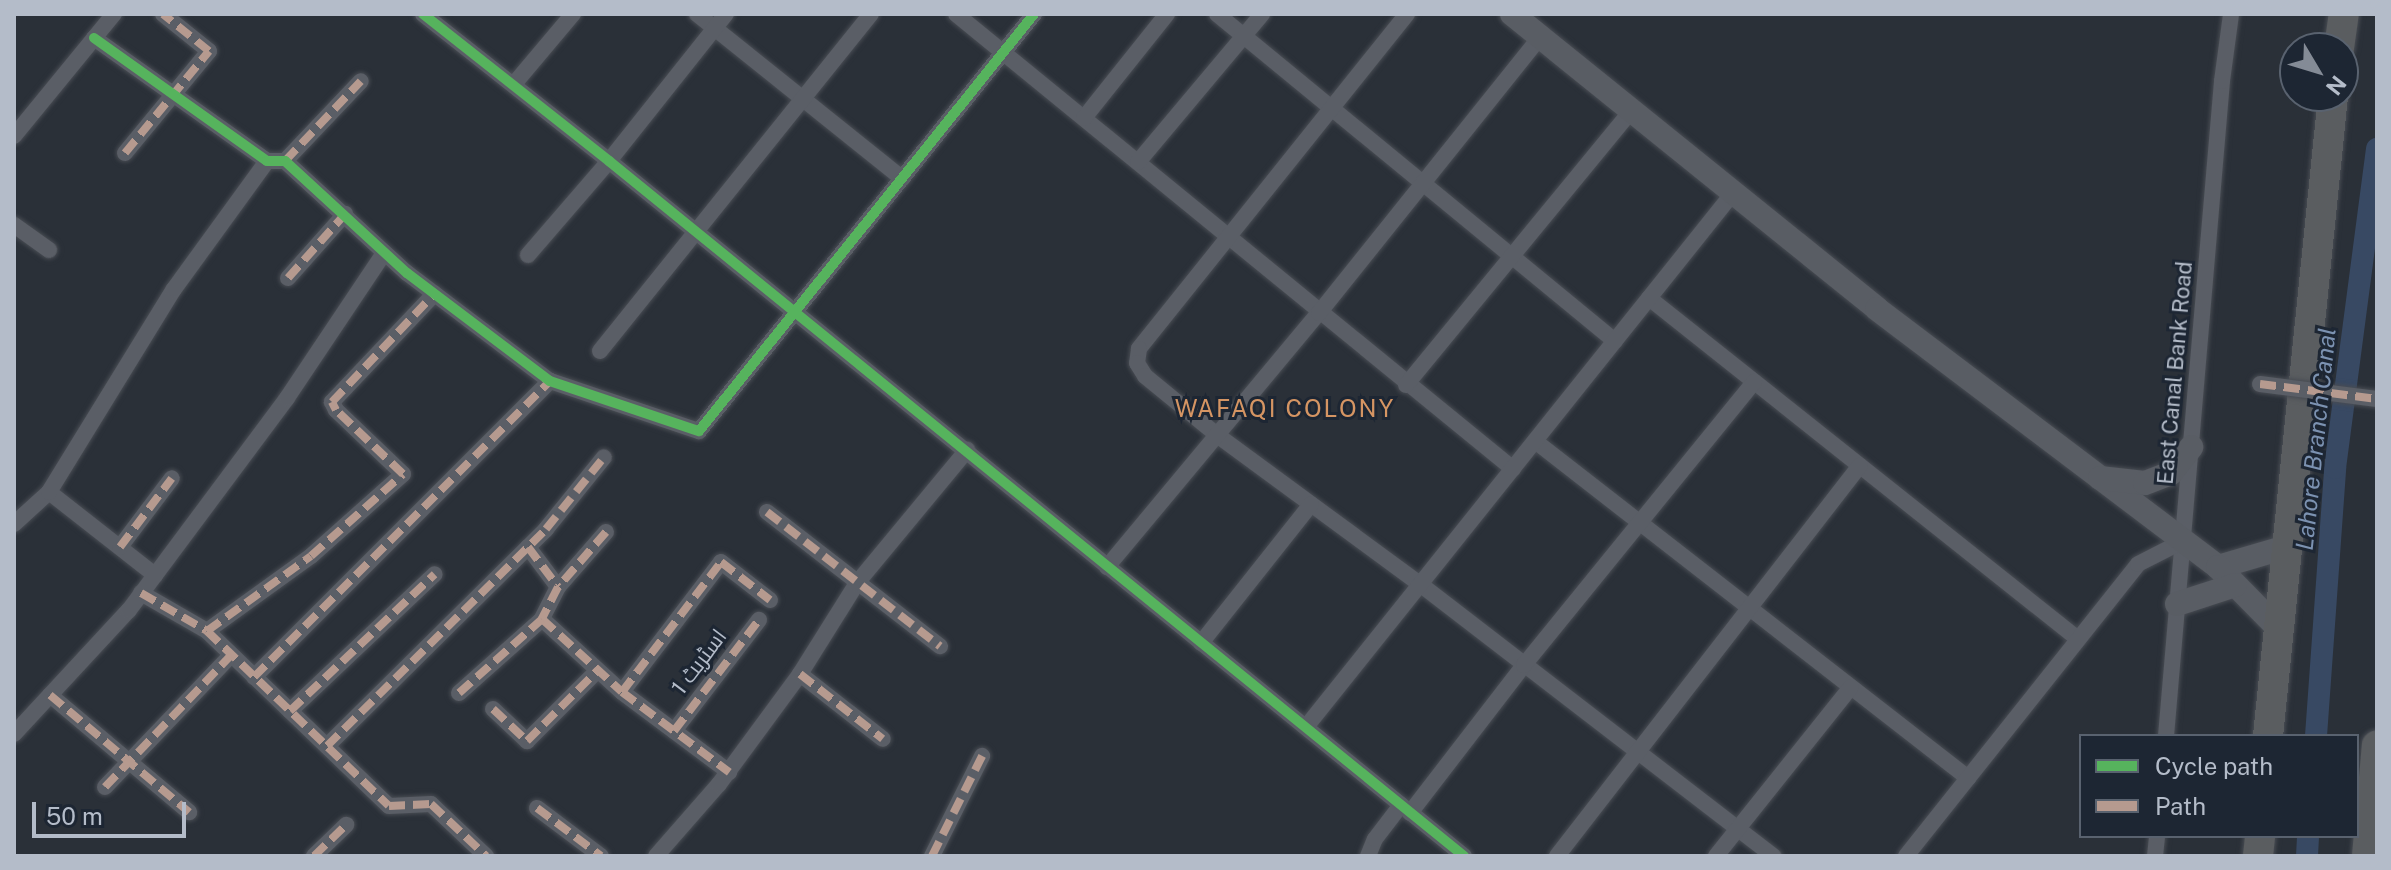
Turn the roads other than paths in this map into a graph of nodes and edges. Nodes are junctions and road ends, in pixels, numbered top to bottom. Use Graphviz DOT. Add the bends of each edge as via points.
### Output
graph roads {
  1 [pos="114,14"];
  2 [pos="163,14"];
  3 [pos="423,14"];
  4 [pos="573,14"];
  5 [pos="697,14"];
  6 [pos="726,14"];
  7 [pos="871,14"];
  8 [pos="956,14"];
  9 [pos="1034,14"];
  10 [pos="1167,14"];
  11 [pos="1217,14"];
  12 [pos="1262,14"];
  13 [pos="1407,14"];
  14 [pos="1512,14"];
  15 [pos="2231,14"];
  16 [pos="715,28"];
  17 [pos="1244,36"];
  18 [pos="1540,37"];
  19 [pos="94,38"];
  20 [pos="1003,52"];
  21 [pos="361,81"];
  22 [pos="514,84"];
  23 [pos="173,94"];
  24 [pos="803,99"];
  25 [pos="1331,107"];
  26 [pos="1632,110"];
  27 [pos="2331,112"];
  28 [pos="1084,118"];
  29 [pos="14,136"];
  30 [pos="125,153"];
  31 [pos="267,161"];
  32 [pos="285,161"];
  33 [pos="609,161"];
  34 [pos="1138,162"];
  35 [pos="902,178"];
  36 [pos="1422,181"];
  37 [pos="1733,193"];
  38 [pos="345,214"];
  39 [pos="14,225"];
  40 [pos="695,232"];
  41 [pos="1228,236"];
  42 [pos="49,250"];
  43 [pos="384,253"];
  44 [pos="528,255"];
  45 [pos="1513,256"];
  46 [pos="288,278"];
  47 [pos="434,294"];
  48 [pos="1649,298"];
  49 [pos="793,310"];
  50 [pos="1319,313"];
  51 [pos="1615,341"];
  52 [pos="600,351"];
  53 [pos="550,381"];
  54 [pos="1754,382"];
  55 [pos="2260,384"];
  56 [pos="1406,385"];
  57 [pos="2377,399"];
  58 [pos="1217,435"];
  59 [pos="1535,441"];
  60 [pos="2191,447"];
  61 [pos="967,450"];
  62 [pos="604,457"];
  63 [pos="1860,466"];
  64 [pos="1513,469"];
  65 [pos="172,478"];
  66 [pos="2099,478"];
  67 [pos="49,492"];
  68 [pos="1311,504"];
  69 [pos="767,512"];
  70 [pos="1640,523"];
  71 [pos="14,524"];
  72 [pos="606,532"];
  73 [pos="2183,541"];
  74 [pos="120,547"];
  75 [pos="528,547"];
  76 [pos="2286,547"];
  77 [pos="1107,567"];
  78 [pos="2218,567"];
  79 [pos="435,574"];
  80 [pos="155,575"];
  81 [pos="857,583"];
  82 [pos="1420,584"];
  83 [pos="2235,585"];
  84 [pos="558,587"];
  85 [pos="141,593"];
  86 [pos="770,600"];
  87 [pos="2177,604"];
  88 [pos="1750,608"];
  89 [pos="542,619"];
  90 [pos="759,620"];
  91 [pos="2277,627"];
  92 [pos="207,631"];
  93 [pos="2078,639"];
  94 [pos="1201,643"];
  95 [pos="940,646"];
  96 [pos="231,655"];
  97 [pos="1524,665"];
  98 [pos="598,670"];
  99 [pos="800,674"];
  100 [pos="254,677"];
  101 [pos="1851,687"];
  102 [pos="622,692"];
  103 [pos="459,693"];
  104 [pos="50,695"];
  105 [pos="493,709"];
  106 [pos="290,711"];
  107 [pos="1306,727"];
  108 [pos="674,731"];
  109 [pos="14,734"];
  110 [pos="2166,734"];
  111 [pos="2268,734"];
  112 [pos="883,739"];
  113 [pos="2377,745"];
  114 [pos="327,746"];
  115 [pos="1639,754"];
  116 [pos="982,756"];
  117 [pos="127,760"];
  118 [pos="729,772"];
  119 [pos="1968,778"];
  120 [pos="105,787"];
  121 [pos="537,808"];
  122 [pos="1405,809"];
  123 [pos="189,812"];
  124 [pos="346,825"];
  125 [pos="1738,829"];
  126 [pos="1915,853"];
  127 [pos="314,856"];
  128 [pos="486,856"];
  129 [pos="601,856"];
  130 [pos="656,856"];
  131 [pos="932,856"];
  132 [pos="1368,856"];
  133 [pos="1464,856"];
  134 [pos="1557,856"];
  135 [pos="1716,856"];
  136 [pos="1773,856"];
  137 [pos="2367,856"];
  1 -- 19 [label="street"];
  2 -- 23 [label="street" via="209,51"];
  3 -- 22 [label="street"];
  4 -- 22 [label="street"];
  5 -- 16 [label="street"];
  6 -- 16 [label="street"];
  7 -- 24 [label="street"];
  8 -- 20 [label="street"];
  9 -- 20 [label="street"];
  10 -- 28 [label="street"];
  11 -- 17 [label="street"];
  12 -- 17 [label="street"];
  13 -- 25 [label="street"];
  14 -- 18 [label="street"];
  15 -- 60 [label="street, East Canal Bank Road"];
  16 -- 24 [label="street"];
  16 -- 33 [label="street"];
  17 -- 25 [label="street"];
  17 -- 34 [label="street"];
  18 -- 26 [label="street"];
  18 -- 36 [label="street"];
  19 -- 23 [label="street"];
  19 -- 29 [label="street"];
  20 -- 28 [label="street"];
  20 -- 35 [label="street"];
  21 -- 32 [label="street"];
  22 -- 33 [label="street"];
  23 -- 30 [label="street"];
  23 -- 31 [label="street"];
  24 -- 35 [label="street"];
  24 -- 40 [label="street"];
  25 -- 36 [label="street"];
  25 -- 41 [label="street"];
  26 -- 37 [label="street"];
  26 -- 45 [label="street"];
  27 -- 76 [label="highway"];
  28 -- 34 [label="street"];
  31 -- 32 [label="street"];
  31 -- 67 [label="street" via="174,289"];
  32 -- 38 [label="street"];
  33 -- 40 [label="street"];
  33 -- 44 [label="street"];
  34 -- 41 [label="street"];
  35 -- 49 [label="street"];
  36 -- 45 [label="street"];
  36 -- 50 [label="street"];
  37 -- 48 [label="street"];
  37 -- 66 [label="street"];
  38 -- 43 [label="street"];
  38 -- 46 [label="street"];
  39 -- 42 [label="street"];
  40 -- 49 [label="street"];
  40 -- 52 [label="street"];
  41 -- 50 [label="street"];
  41 -- 58 [label="street" via="1139,349 1137,363 1145,376"];
  43 -- 47 [label="street"];
  43 -- 80 [label="street" via="287,398"];
  45 -- 51 [label="street"];
  45 -- 56 [label="street"];
  47 -- 53 [label="street"];
  47 -- 92 [label="street" via="332,402 403,474 311,556"];
  48 -- 51 [label="street"];
  48 -- 54 [label="street"];
  49 -- 53 [label="street" via="699,431"];
  49 -- 61 [label="street"];
  50 -- 56 [label="street"];
  50 -- 58 [label="street"];
  51 -- 59 [label="street"];
  53 -- 100 [label="street"];
  54 -- 63 [label="street"];
  54 -- 70 [label="street"];
  55 -- 57 [label="street, bridge"];
  56 -- 64 [label="street"];
  58 -- 68 [label="street"];
  58 -- 77 [label="street"];
  59 -- 64 [label="street"];
  59 -- 70 [label="street"];
  60 -- 66 [label="street" via="2171,473 2145,483"];
  60 -- 73 [label="street, East Canal Bank Road"];
  61 -- 77 [label="street"];
  61 -- 81 [label="street"];
  62 -- 75 [label="street"];
  63 -- 88 [label="street"];
  63 -- 93 [label="street"];
  64 -- 82 [label="street"];
  65 -- 74 [label="street"];
  66 -- 73 [label="street"];
  67 -- 71 [label="street"];
  67 -- 74 [label="street"];
  68 -- 82 [label="street"];
  68 -- 94 [label="street"];
  69 -- 81 [label="street"];
  70 -- 88 [label="street"];
  70 -- 97 [label="street"];
  72 -- 84 [label="street"];
  73 -- 78 [label="street"];
  73 -- 87 [label="street, East Canal Bank Road"];
  73 -- 93 [label="street" via="2138,564"];
  74 -- 80 [label="street"];
  75 -- 84 [label="street"];
  75 -- 114 [label="street"];
  76 -- 78 [label="street"];
  76 -- 91 [label="highway"];
  77 -- 94 [label="street"];
  78 -- 83 [label="street"];
  79 -- 106 [label="street"];
  80 -- 85 [label="street"];
  81 -- 95 [label="street"];
  81 -- 99 [label="street"];
  82 -- 97 [label="street"];
  82 -- 107 [label="street"];
  83 -- 87 [label="street"];
  83 -- 91 [label="street"];
  84 -- 89 [label="street"];
  85 -- 92 [label="street"];
  85 -- 104 [label="street"];
  86 -- 102 [label="street" via="721,562"];
  87 -- 110 [label="street, East Canal Bank Road"];
  88 -- 101 [label="street"];
  88 -- 115 [label="street"];
  89 -- 98 [label="street"];
  89 -- 103 [label="street"];
  90 -- 108 [label="street, اسٹریٹ 1"];
  91 -- 111 [label="highway"];
  92 -- 96 [label="street"];
  93 -- 119 [label="street"];
  94 -- 107 [label="street"];
  96 -- 100 [label="street"];
  96 -- 117 [label="street"];
  97 -- 115 [label="street"];
  97 -- 122 [label="street"];
  98 -- 102 [label="street"];
  98 -- 105 [label="street" via="527,741"];
  99 -- 112 [label="street"];
  99 -- 118 [label="street"];
  100 -- 106 [label="street"];
  101 -- 119 [label="street"];
  101 -- 125 [label="street"];
  102 -- 108 [label="street"];
  104 -- 109 [label="street"];
  104 -- 117 [label="street"];
  106 -- 114 [label="street"];
  107 -- 122 [label="street"];
  108 -- 118 [label="street"];
  113 -- 137 [label="highway"];
  114 -- 128 [label="street" via="389,806 431,804"];
  115 -- 125 [label="street"];
  115 -- 134 [label="street"];
  116 -- 131 [label="street"];
  117 -- 120 [label="street"];
  117 -- 123 [label="street"];
  118 -- 130 [label="street"];
  119 -- 126 [label="street"];
  121 -- 129 [label="street"];
  122 -- 132 [label="street" via="1375,839"];
  122 -- 133 [label="street"];
  124 -- 127 [label="street"];
  125 -- 135 [label="street"];
  125 -- 136 [label="street"];
}
